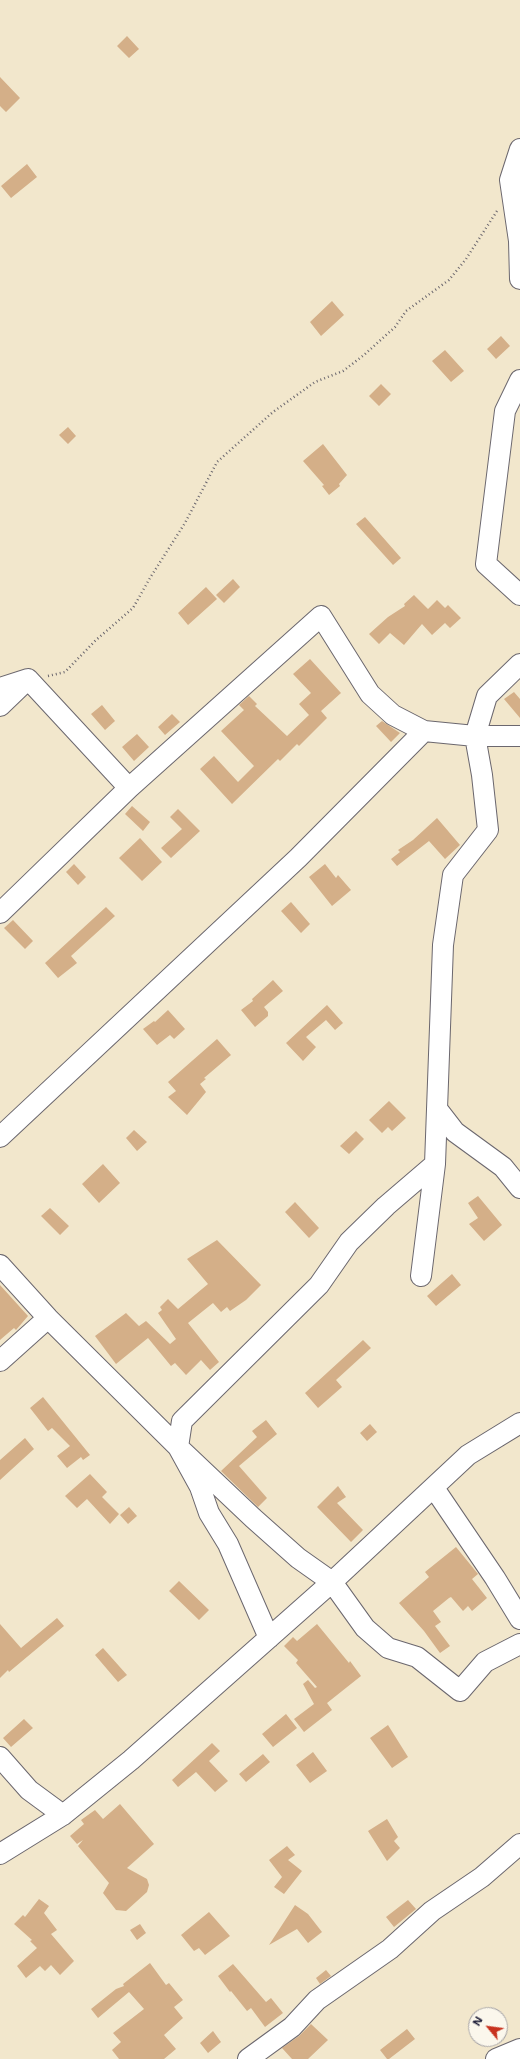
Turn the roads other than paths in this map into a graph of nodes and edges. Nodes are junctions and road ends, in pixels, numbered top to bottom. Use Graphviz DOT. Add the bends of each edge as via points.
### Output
graph roads {
  1 [pos="520,149"];
  2 [pos="520,279"];
  3 [pos="520,380"];
  4 [pos="520,595"];
  5 [pos="520,664"];
  6 [pos="28,679"];
  7 [pos="0,688"];
  8 [pos="0,706"];
  9 [pos="424,731"];
  10 [pos="475,736"];
  11 [pos="520,736"];
  12 [pos="129,788"];
  13 [pos="0,913"];
  14 [pos="438,1110"];
  15 [pos="0,1137"];
  16 [pos="435,1164"];
  17 [pos="520,1188"];
  18 [pos="0,1265"];
  19 [pos="421,1276"];
  20 [pos="48,1318"];
  21 [pos="0,1361"];
  22 [pos="520,1423"];
  23 [pos="178,1447"];
  24 [pos="434,1488"];
  25 [pos="332,1582"];
  26 [pos="520,1619"];
  27 [pos="269,1638"];
  28 [pos="520,1644"];
  29 [pos="0,1757"];
  30 [pos="63,1815"];
  31 [pos="520,1844"];
  32 [pos="0,1854"];
  33 [pos="520,2049"];
  34 [pos="248,2059"];
  35 [pos="496,2059"];
  1 -- 2 [label="street" via="510,180 519,240"];
  3 -- 4 [label="street" via="505,411 486,564"];
  5 -- 10 [label="street" via="487,696"];
  6 -- 7 [label="street"];
  6 -- 8 [label="street"];
  6 -- 12 [label="street"];
  9 -- 10 [label="street"];
  9 -- 12 [label="street" via="393,715 370,694 321,616"];
  9 -- 15 [label="street" via="298,858"];
  10 -- 11 [label="street"];
  10 -- 14 [label="street" via="488,830 454,875 443,944"];
  12 -- 13 [label="street"];
  14 -- 16 [label="street"];
  14 -- 17 [label="street" via="455,1132 503,1167"];
  16 -- 19 [label="street"];
  16 -- 23 [label="street" via="349,1242 319,1286 182,1421"];
  18 -- 20 [label="street"];
  20 -- 21 [label="street"];
  20 -- 23 [label="street"];
  22 -- 24 [label="street" via="468,1455"];
  23 -- 25 [label="street" via="298,1558"];
  23 -- 27 [label="street" via="200,1487 209,1513 228,1544"];
  24 -- 25 [label="street"];
  24 -- 26 [label="street"];
  25 -- 27 [label="street"];
  25 -- 28 [label="street" via="365,1628 388,1648 416,1656 460,1691 485,1662"];
  27 -- 30 [label="street"];
  29 -- 30 [label="street" via="29,1790"];
  30 -- 32 [label="street"];
  31 -- 34 [label="street" via="482,1877 432,1911 390,1949 317,2000 292,2027"];
  33 -- 35 [label="street"];
}
